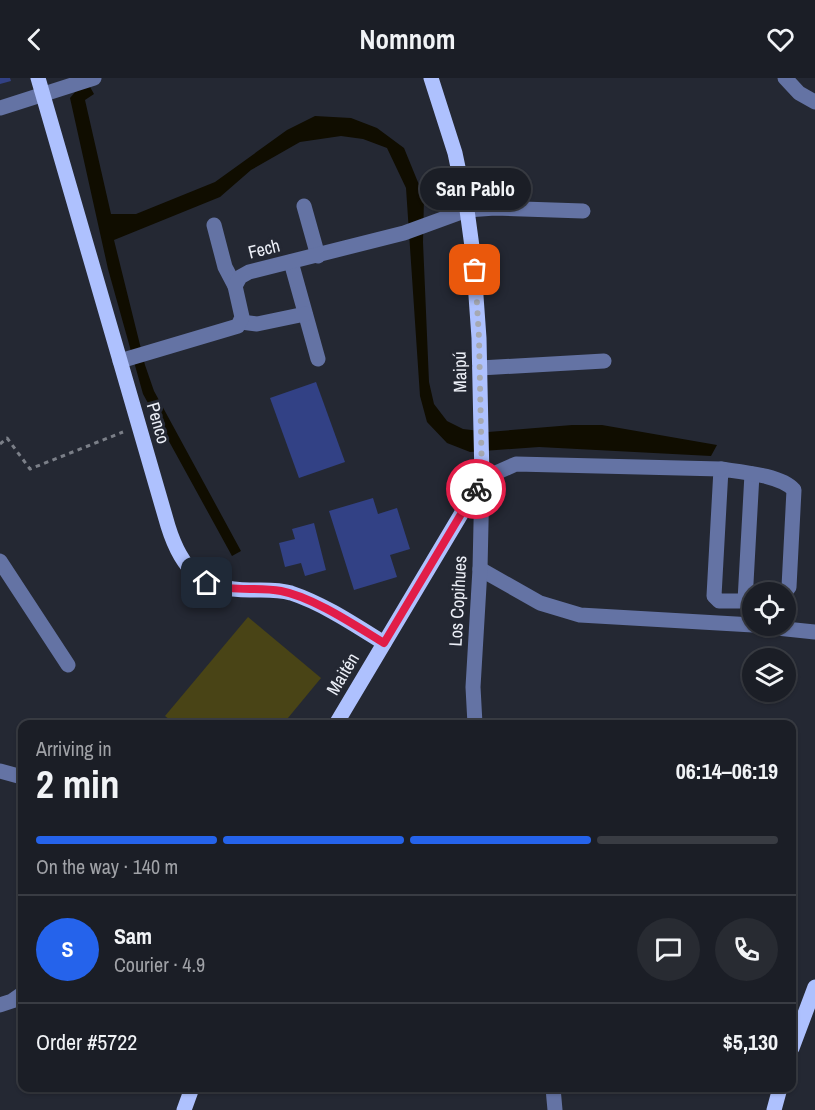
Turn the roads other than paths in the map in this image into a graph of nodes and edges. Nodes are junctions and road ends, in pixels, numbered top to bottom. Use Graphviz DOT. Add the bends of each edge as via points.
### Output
graph roads {
  1 [pos="38,78"];
  2 [pos="431,78"];
  3 [pos="785,78"];
  4 [pos="92,79"];
  5 [pos="43,94"];
  6 [pos="815,102"];
  7 [pos="0,108"];
  8 [pos="304,206"];
  9 [pos="467,210"];
  10 [pos="583,211"];
  11 [pos="214,225"];
  12 [pos="318,256"];
  13 [pos="291,262"];
  14 [pos="235,286"];
  15 [pos="305,314"];
  16 [pos="241,322"];
  17 [pos="318,358"];
  18 [pos="124,360"];
  19 [pos="604,360"];
  20 [pos="480,368"];
  21 [pos="721,469"];
  22 [pos="752,474"];
  23 [pos="482,478"];
  24 [pos="0,561"];
  25 [pos="480,569"];
  26 [pos="749,582"];
  27 [pos="789,582"];
  28 [pos="742,601"];
  29 [pos="742,624"];
  30 [pos="796,630"];
  31 [pos="815,632"];
  32 [pos="384,643"];
  33 [pos="68,665"];
  34 [pos="338,720"];
  35 [pos="475,720"];
  36 [pos="0,771"];
  37 [pos="18,776"];
  38 [pos="815,987"];
  39 [pos="18,996"];
  40 [pos="0,1005"];
  41 [pos="796,1037"];
  42 [pos="191,1092"];
  43 [pos="553,1092"];
  44 [pos="779,1092"];
  45 [pos="184,1110"];
  46 [pos="555,1110"];
  47 [pos="774,1110"];
  1 -- 5 [label="main road, Penco"];
  2 -- 9 [label="main road, Maipú"];
  3 -- 6 [label="street"];
  4 -- 5 [label="street"];
  5 -- 7 [label="street"];
  5 -- 18 [label="main road, Penco"];
  8 -- 12 [label="street"];
  9 -- 10 [label="street, Fech"];
  9 -- 12 [label="street, Fech" via="429,226"];
  9 -- 20 [label="main road, Maipú"];
  11 -- 14 [label="street" via="225,267"];
  12 -- 13 [label="street, Fech"];
  13 -- 14 [label="street, Fech" via="244,274"];
  13 -- 15 [label="street"];
  14 -- 16 [label="street"];
  15 -- 16 [label="street" via="257,324"];
  15 -- 17 [label="street"];
  16 -- 18 [label="street" via="234,329"];
  18 -- 32 [label="main road, Penco" via="172,539 194,574 224,588 291,593"];
  19 -- 20 [label="street"];
  20 -- 23 [label="main road, Maipú"];
  21 -- 22 [label="street"];
  21 -- 23 [label="street" via="516,464"];
  21 -- 28 [label="street" via="714,596 719,601"];
  22 -- 26 [label="street"];
  22 -- 27 [label="street" via="789,483 794,490"];
  23 -- 25 [label="street, Los Copihues"];
  23 -- 32 [label="main road"];
  24 -- 33 [label="street"];
  25 -- 29 [label="street" via="540,603 580,615"];
  25 -- 35 [label="street, Los Copihues" via="472,687"];
  30 -- 31 [label="street"];
  32 -- 34 [label="main road, Maitén"];
  36 -- 37 [label="street"];
  38 -- 41 [label="main road"];
  39 -- 40 [label="street"];
  42 -- 45 [label="main road"];
  43 -- 46 [label="street"];
  44 -- 47 [label="main road"];
}
